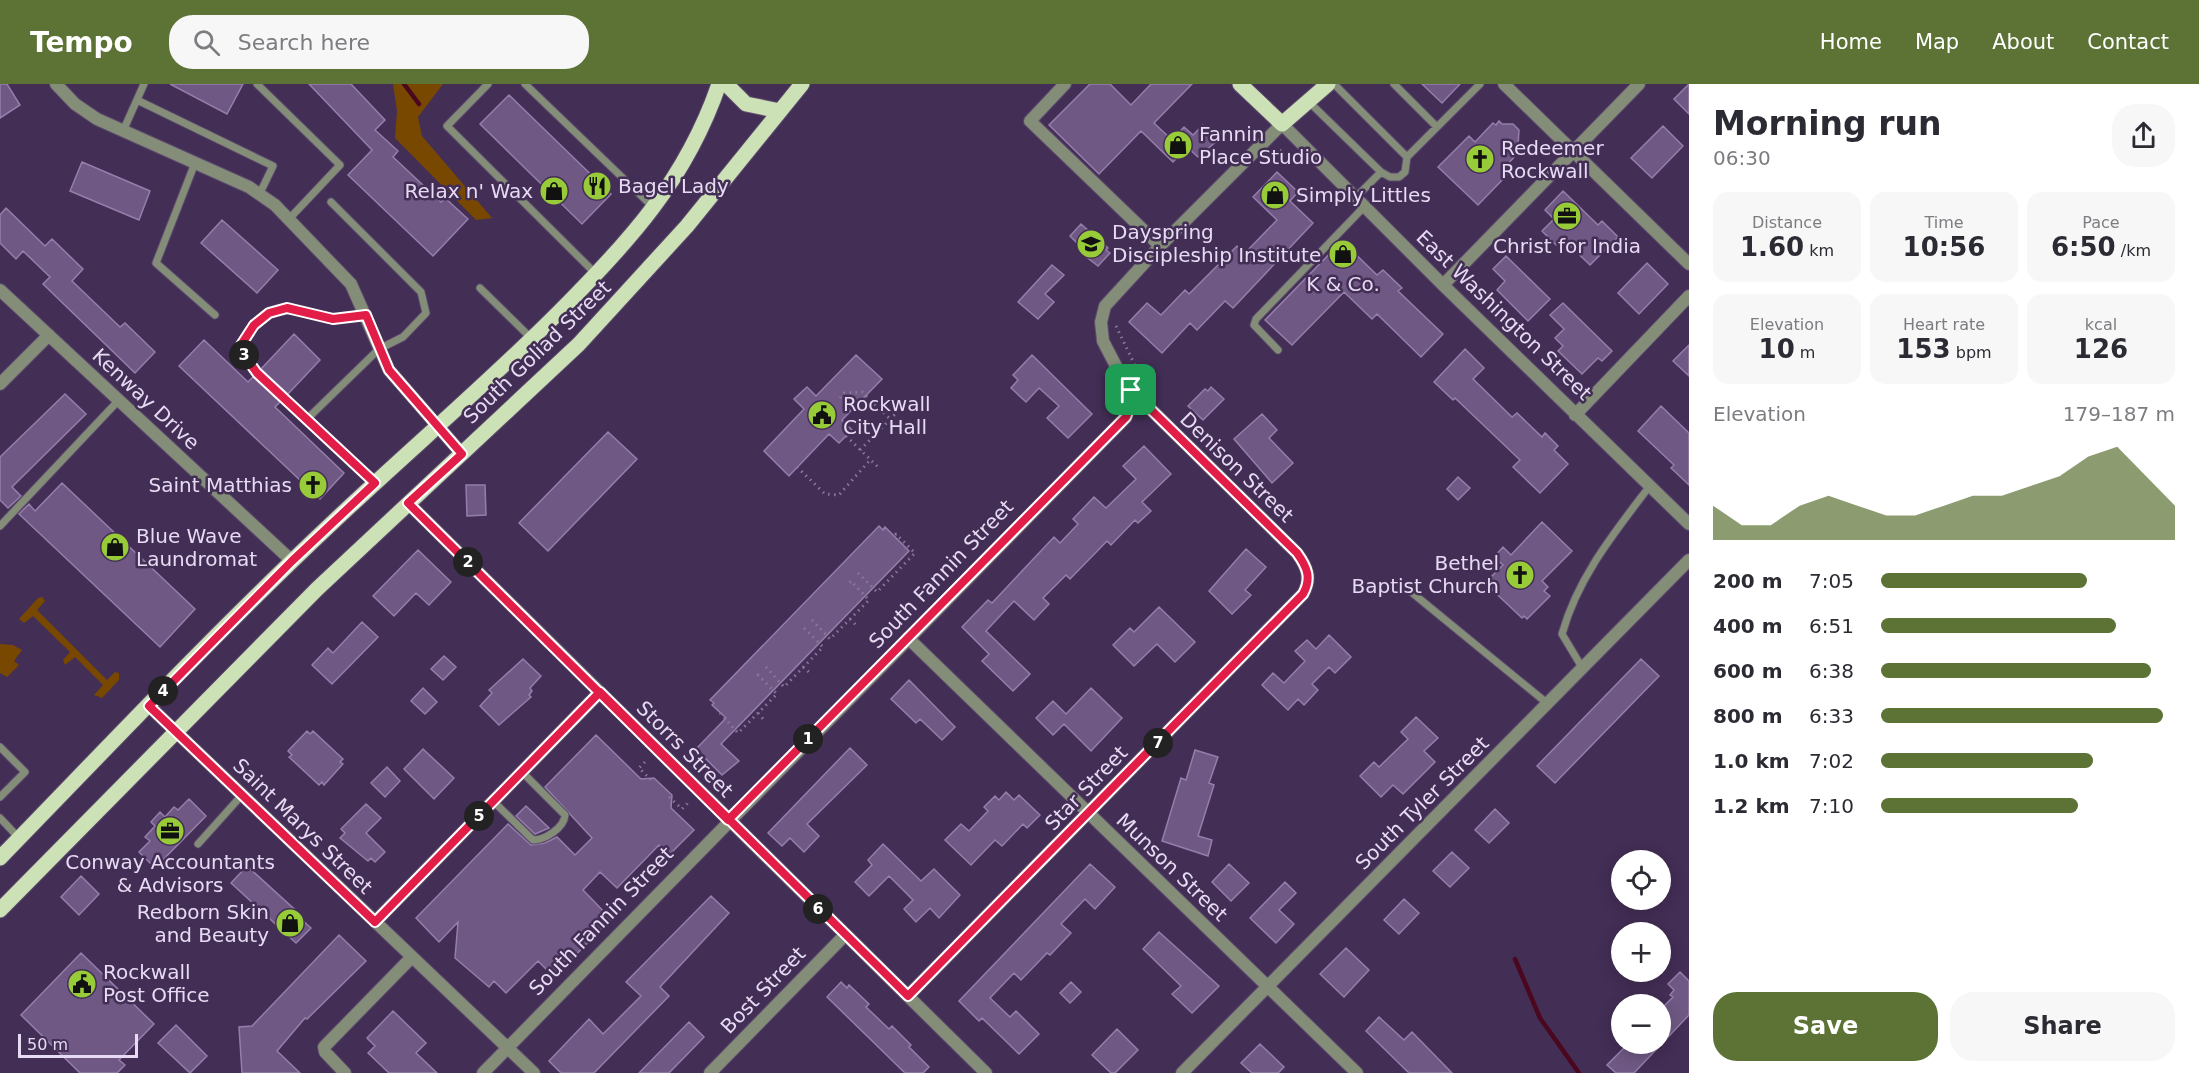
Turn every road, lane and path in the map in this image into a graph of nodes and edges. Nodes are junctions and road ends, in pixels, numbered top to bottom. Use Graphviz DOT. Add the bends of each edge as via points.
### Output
graph roads {
  1 [pos="56,84"];
  2 [pos="144,84"];
  3 [pos="257,84"];
  4 [pos="488,84"];
  5 [pos="525,84"];
  6 [pos="719,84"];
  7 [pos="726,84"];
  8 [pos="802,84"];
  9 [pos="1065,84"];
  10 [pos="1240,84"];
  11 [pos="1328,84"];
  12 [pos="1334,84"];
  13 [pos="1394,84"];
  14 [pos="1480,84"];
  15 [pos="1504,84"];
  16 [pos="1639,84"];
  17 [pos="137,99"];
  18 [pos="1308,101"];
  19 [pos="780,111"];
  20 [pos="1282,124"];
  21 [pos="1437,127"];
  22 [pos="123,131"];
  23 [pos="1285,151"];
  24 [pos="1572,151"];
  25 [pos="1267,153"];
  26 [pos="1407,157"];
  27 [pos="195,163"];
  28 [pos="1381,172"];
  29 [pos="260,193"];
  30 [pos="1355,198"];
  31 [pos="331,202"];
  32 [pos="1364,207"];
  33 [pos="654,209"];
  34 [pos="289,219"];
  35 [pos="1160,246"];
  36 [pos="1689,264"];
  37 [pos="596,274"];
  38 [pos="1443,285"];
  39 [pos="480,288"];
  40 [pos="0,290"];
  41 [pos="1689,296"];
  42 [pos="215,315"];
  43 [pos="366,315"];
  44 [pos="1116,318"];
  45 [pos="49,335"];
  46 [pos="532,339"];
  47 [pos="379,349"];
  48 [pos="1278,350"];
  49 [pos="0,384"];
  50 [pos="1131,390"];
  51 [pos="1145,391"];
  52 [pos="840,398"];
  53 [pos="909,400"];
  54 [pos="118,401"];
  55 [pos="1575,415"];
  56 [pos="889,418"];
  57 [pos="307,419"];
  58 [pos="438,427"];
  59 [pos="846,436"];
  60 [pos="859,449"];
  61 [pos="462,454"];
  62 [pos="870,459"];
  63 [pos="797,467"];
  64 [pos="880,469"];
  65 [pos="375,483"];
  66 [pos="1649,487"];
  67 [pos="408,503"];
  68 [pos="1689,524"];
  69 [pos="0,526"];
  70 [pos="894,536"];
  71 [pos="1689,560"];
  72 [pos="292,561"];
  73 [pos="858,573"];
  74 [pos="896,573"];
  75 [pos="1309,575"];
  76 [pos="900,577"];
  77 [pos="848,584"];
  78 [pos="1410,591"];
  79 [pos="850,619"];
  80 [pos="812,620"];
  81 [pos="857,626"];
  82 [pos="802,630"];
  83 [pos="908,638"];
  84 [pos="766,667"];
  85 [pos="803,667"];
  86 [pos="1583,669"];
  87 [pos="810,673"];
  88 [pos="756,677"];
  89 [pos="600,692"];
  90 [pos="1548,704"];
  91 [pos="149,706"];
  92 [pos="720,714"];
  93 [pos="758,714"];
  94 [pos="764,720"];
  95 [pos="175,731"];
  96 [pos="0,747"];
  97 [pos="645,762"];
  98 [pos="522,772"];
  99 [pos="652,781"];
  100 [pos="242,795"];
  101 [pos="669,796"];
  102 [pos="0,797"];
  103 [pos="493,801"];
  104 [pos="688,802"];
  105 [pos="1089,813"];
  106 [pos="0,818"];
  107 [pos="728,820"];
  108 [pos="19,838"];
  109 [pos="198,844"];
  110 [pos="2,851"];
  111 [pos="0,910"];
  112 [pos="375,922"];
  113 [pos="845,935"];
  114 [pos="412,957"];
  115 [pos="1267,986"];
  116 [pos="908,996"];
  117 [pos="507,1047"];
  118 [pos="345,1073"];
  119 [pos="483,1073"];
  120 [pos="534,1073"];
  121 [pos="710,1073"];
  122 [pos="986,1073"];
  123 [pos="1182,1073"];
  124 [pos="1357,1073"];
  1 -- 22 [label="street" via="86,112"];
  2 -- 17 [label="lane"];
  3 -- 34 [label="lane" via="340,165"];
  4 -- 37 [label="lane" via="447,126"];
  5 -- 33 [label="lane"];
  6 -- 33 [label="main road, South Goliad Street" via="694,146"];
  7 -- 19 [label="main road" via="746,104"];
  8 -- 19 [label="main road, South Goliad Street"];
  9 -- 35 [label="street" via="1030,121"];
  10 -- 20 [label="main road, East Washington Street"];
  11 -- 18 [label="main road"];
  12 -- 26 [label="lane"];
  13 -- 21 [label="lane"];
  14 -- 21 [label="lane"];
  15 -- 24 [label="street"];
  16 -- 24 [label="street"];
  17 -- 22 [label="lane"];
  17 -- 29 [label="lane" via="273,166"];
  18 -- 20 [label="main road"];
  18 -- 28 [label="lane"];
  19 -- 61 [label="main road, South Goliad Street" via="621,300 557,367"];
  20 -- 30 [label="street, East Washington Street"];
  20 -- 35 [label="street"];
  21 -- 26 [label="lane"];
  22 -- 27 [label="street"];
  23 -- 25 [label="path"];
  24 -- 36 [label="street"];
  24 -- 38 [label="street"];
  26 -- 28 [label="lane" via="1406,172 1399,177"];
  27 -- 29 [label="street"];
  27 -- 42 [label="lane" via="156,263"];
  28 -- 30 [label="lane"];
  29 -- 34 [label="street"];
  30 -- 32 [label="street, East Washington Street"];
  31 -- 47 [label="lane" via="421,292 426,313 403,338"];
  32 -- 38 [label="street, East Washington Street"];
  32 -- 48 [label="lane" via="1256,319 1254,325"];
  33 -- 37 [label="main road, South Goliad Street"];
  34 -- 43 [label="street" via="344,274"];
  35 -- 50 [label="street" via="1112,296 1102,315 1103,341"];
  37 -- 46 [label="main road, South Goliad Street"];
  38 -- 55 [label="street, East Washington Street"];
  39 -- 46 [label="lane"];
  40 -- 45 [label="street, Kenway Drive"];
  41 -- 55 [label="street"];
  43 -- 47 [label="street"];
  43 -- 57 [label="lane" via="333,319 287,308 269,313 245,336 241,345 244,355 257,373"];
  44 -- 51 [label="path"];
  45 -- 49 [label="street"];
  45 -- 54 [label="street, Kenway Drive"];
  46 -- 58 [label="main road, South Goliad Street"];
  47 -- 57 [label="lane"];
  47 -- 58 [label="street" via="389,370"];
  50 -- 75 [label="street, Denison Street" via="1297,553"];
  50 -- 83 [label="street, South Fannin Street" via="1126,417"];
  52 -- 56 [label="path" via="844,393 862,392"];
  53 -- 56 [label="path"];
  54 -- 69 [label="lane"];
  54 -- 72 [label="street, Kenway Drive"];
  55 -- 66 [label="street, East Washington Street"];
  56 -- 60 [label="path"];
  57 -- 65 [label="lane"];
  58 -- 61 [label="street"];
  58 -- 65 [label="main road, South Goliad Street"];
  59 -- 60 [label="path"];
  60 -- 62 [label="path"];
  61 -- 67 [label="main road, South Goliad Street"];
  62 -- 63 [label="path" via="840,495 831,496"];
  62 -- 64 [label="path"];
  65 -- 72 [label="main road, South Goliad Street"];
  66 -- 68 [label="street, East Washington Street"];
  66 -- 86 [label="lane" via="1587,572 1568,611 1562,634"];
  67 -- 89 [label="street, Storrs Street"];
  67 -- 95 [label="main road, South Goliad Street"];
  70 -- 74 [label="path" via="915,553"];
  71 -- 86 [label="street, South Tyler Street"];
  72 -- 91 [label="main road, South Goliad Street"];
  73 -- 74 [label="path" via="877,592"];
  74 -- 76 [label="path"];
  75 -- 105 [label="street, Star Street" via="1303,594"];
  77 -- 79 [label="path" via="851,581 869,600"];
  78 -- 90 [label="lane"];
  79 -- 80 [label="path" via="830,639"];
  79 -- 81 [label="path"];
  82 -- 85 [label="path" via="823,647"];
  83 -- 105 [label="street, Munson Street"];
  83 -- 107 [label="street, South Fannin Street"];
  84 -- 85 [label="path" via="784,687"];
  85 -- 87 [label="path"];
  86 -- 90 [label="street, South Tyler Street"];
  88 -- 93 [label="path" via="777,694"];
  89 -- 98 [label="street"];
  89 -- 107 [label="street, Storrs Street"];
  90 -- 115 [label="street, South Tyler Street"];
  91 -- 95 [label="street, Saint Marys Street"];
  91 -- 108 [label="main road, South Goliad Street"];
  92 -- 93 [label="path" via="738,734"];
  93 -- 94 [label="path"];
  95 -- 100 [label="street, Saint Marys Street"];
  95 -- 111 [label="main road, South Goliad Street"];
  96 -- 102 [label="lane" via="25,772"];
  97 -- 99 [label="path" via="639,768"];
  98 -- 103 [label="street"];
  98 -- 103 [label="lane" via="565,815 555,831 533,840"];
  100 -- 109 [label="lane"];
  100 -- 112 [label="street, Saint Marys Street"];
  101 -- 104 [label="path" via="681,809"];
  103 -- 112 [label="street"];
  105 -- 115 [label="street, Munson Street"];
  105 -- 116 [label="street, Star Street"];
  106 -- 108 [label="lane"];
  107 -- 113 [label="street, Storrs Street"];
  107 -- 117 [label="street, South Fannin Street"];
  108 -- 110 [label="main road, South Goliad Street"];
  112 -- 114 [label="street, Saint Marys Street"];
  113 -- 116 [label="street, Storrs Street"];
  113 -- 121 [label="street, Bost Street"];
  114 -- 117 [label="street, Saint Marys Street"];
  114 -- 118 [label="street" via="324,1047"];
  115 -- 123 [label="street, South Tyler Street"];
  115 -- 124 [label="street, Munson Street"];
  116 -- 122 [label="street, Storrs Street"];
  117 -- 119 [label="street, South Fannin Street"];
  117 -- 120 [label="street, Saint Marys Street"];
}
